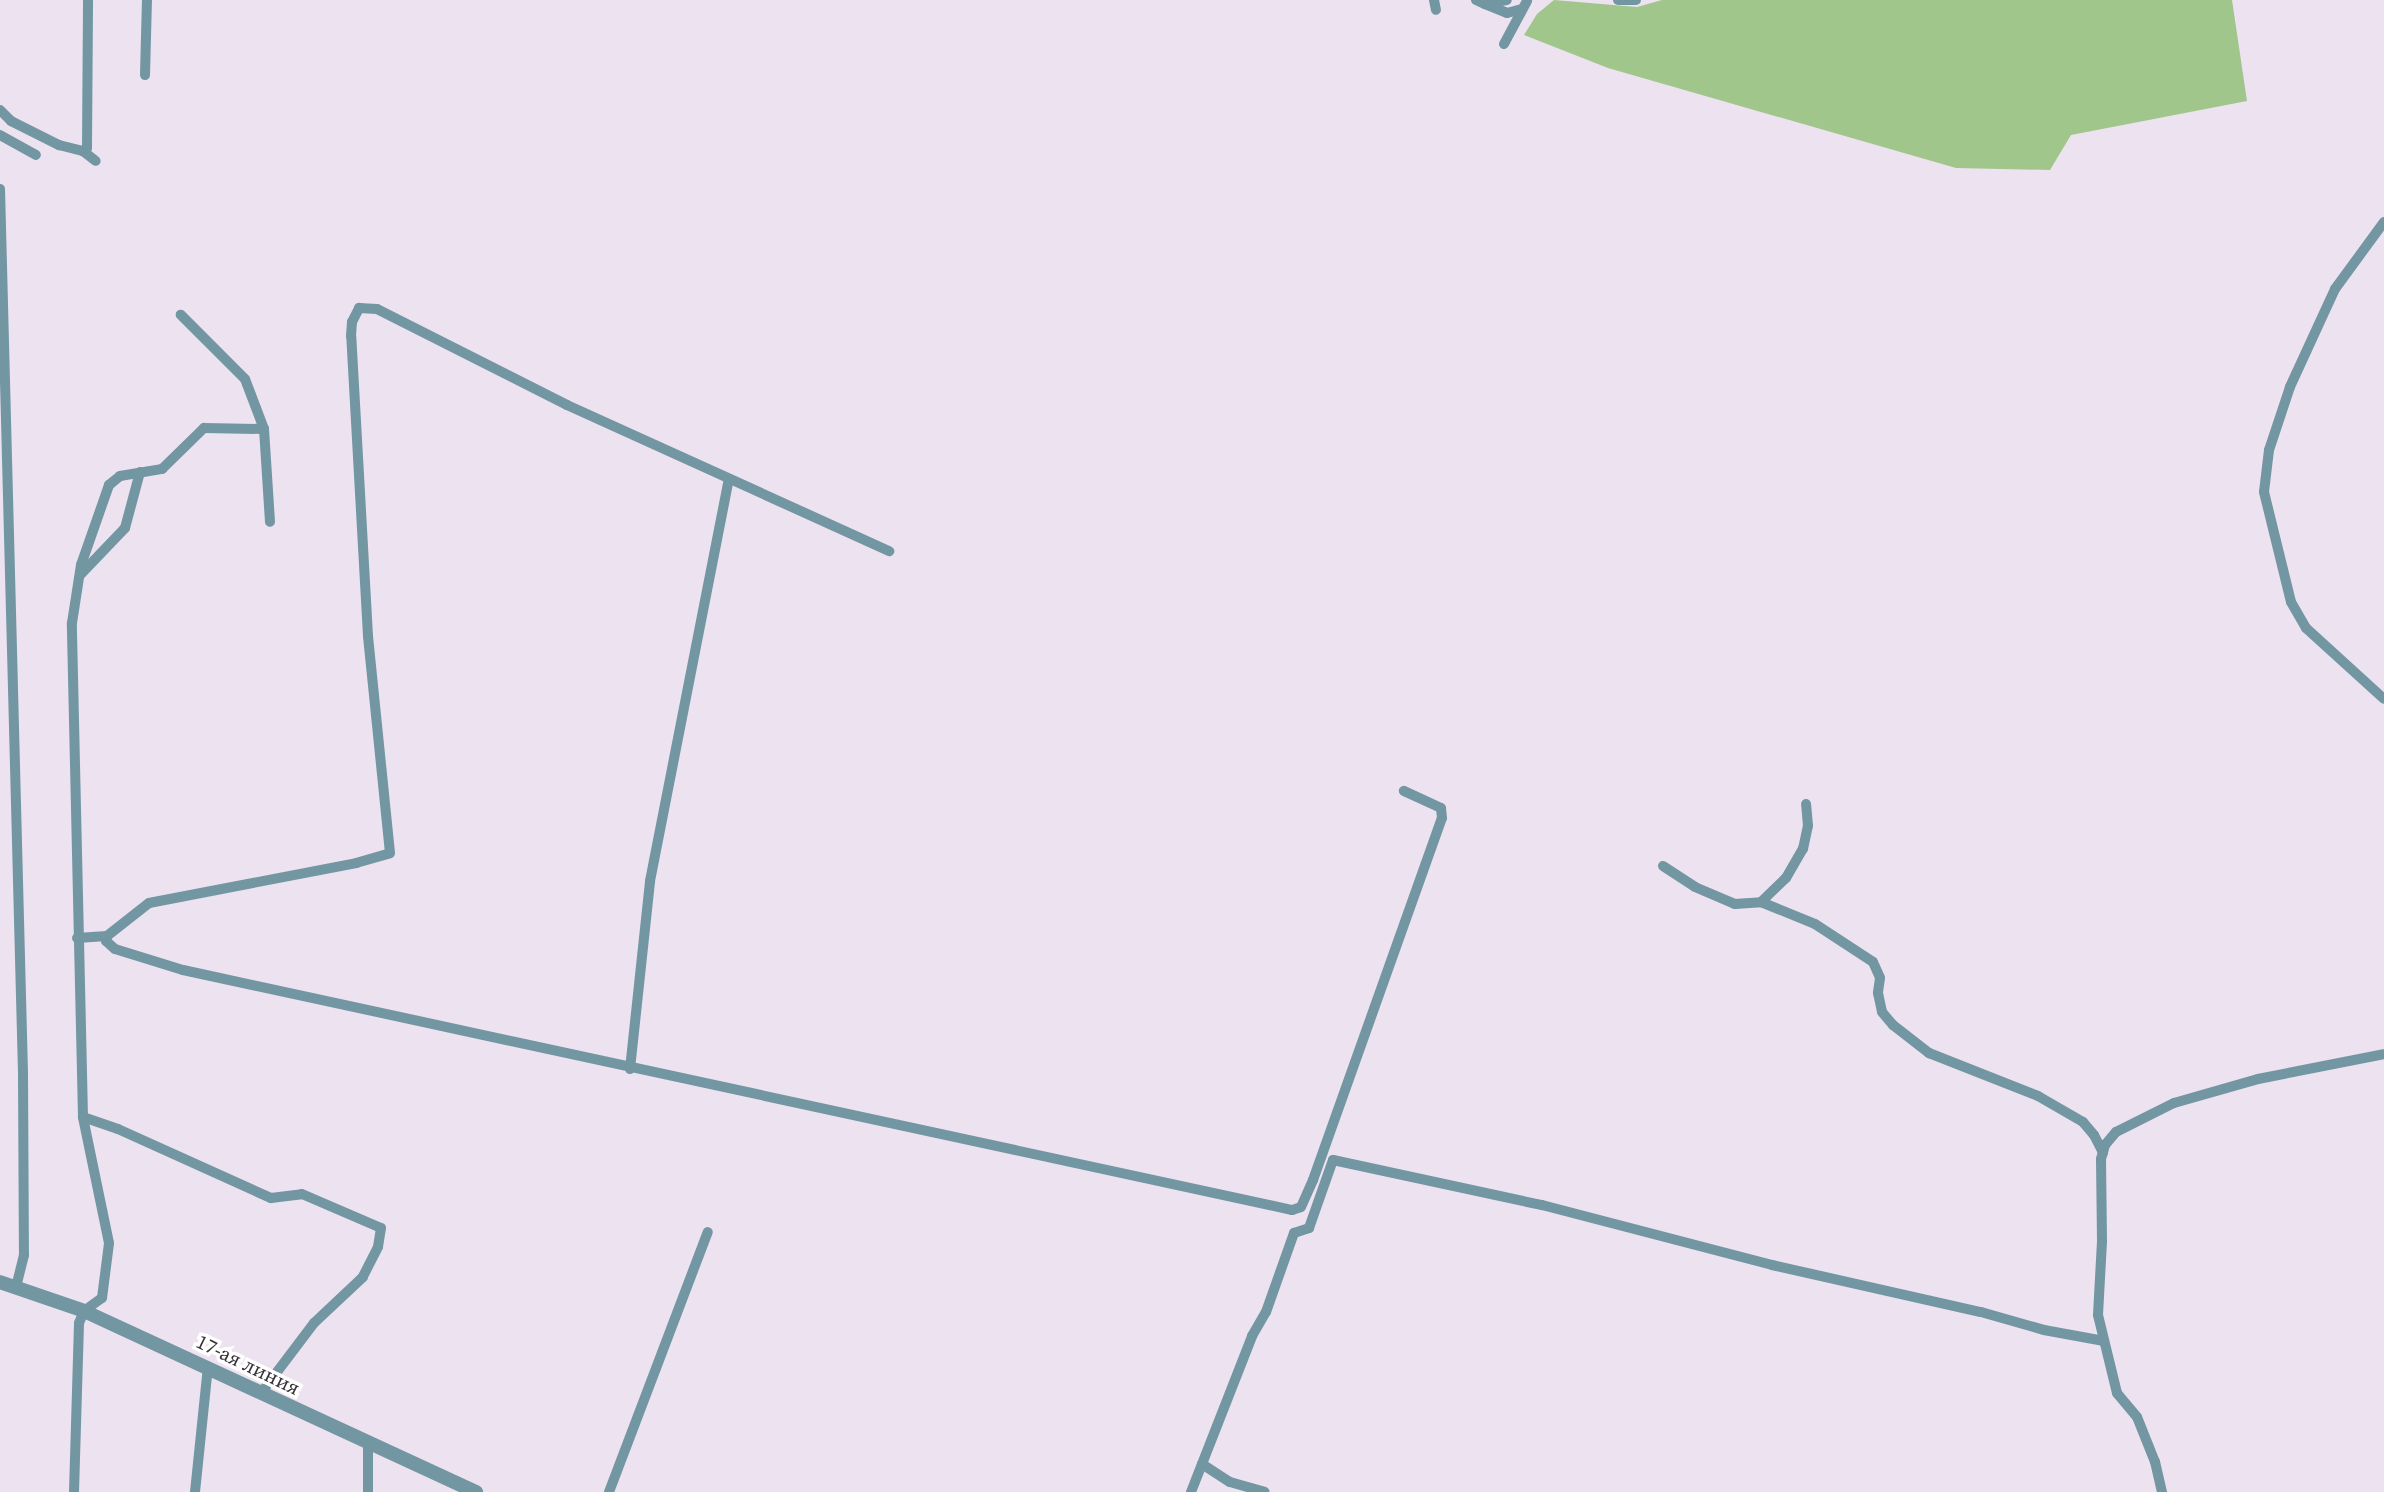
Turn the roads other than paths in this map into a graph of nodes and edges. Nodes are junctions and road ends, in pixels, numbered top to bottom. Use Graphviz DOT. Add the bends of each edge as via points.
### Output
graph roads {
  1 [pos="88,0"];
  2 [pos="147,0"];
  3 [pos="1507,0"];
  4 [pos="1618,0"];
  5 [pos="1636,0"];
  6 [pos="1481,2"];
  7 [pos="1525,2"];
  8 [pos="1504,44"];
  9 [pos="145,75"];
  10 [pos="0,110"];
  11 [pos="0,135"];
  12 [pos="83,151"];
  13 [pos="36,155"];
  14 [pos="96,161"];
  15 [pos="0,189"];
  16 [pos="2384,222"];
  17 [pos="181,315"];
  18 [pos="264,429"];
  19 [pos="140,472"];
  20 [pos="729,480"];
  21 [pos="270,522"];
  22 [pos="889,551"];
  23 [pos="80,576"];
  24 [pos="2384,699"];
  25 [pos="1404,791"];
  26 [pos="1806,804"];
  27 [pos="1663,866"];
  28 [pos="1761,902"];
  29 [pos="107,936"];
  30 [pos="77,938"];
  31 [pos="2384,1054"];
  32 [pos="630,1069"];
  33 [pos="83,1117"];
  34 [pos="2103,1153"];
  35 [pos="708,1232"];
  36 [pos="0,1282"];
  37 [pos="16,1287"];
  38 [pos="84,1311"];
  39 [pos="2104,1341"];
  40 [pos="208,1367"];
  41 [pos="261,1393"];
  42 [pos="368,1444"];
  43 [pos="1202,1464"];
  44 [pos="74,1492"];
  45 [pos="195,1492"];
  46 [pos="368,1492"];
  47 [pos="476,1492"];
  48 [pos="609,1492"];
  49 [pos="1191,1492"];
  50 [pos="1265,1492"];
  51 [pos="2162,1492"];
  1 -- 12 [label="street"];
  2 -- 9 [label="street"];
  3 -- 6 [label="street"];
  4 -- 5 [label="street"];
  6 -- 7 [label="street" via="1507,13"];
  7 -- 8 [label="street"];
  10 -- 12 [label="street" via="59,145"];
  11 -- 13 [label="street"];
  12 -- 14 [label="street"];
  15 -- 37 [label="street" via="23,1075 24,1255"];
  16 -- 24 [label="street" via="2335,289 2290,387 2269,450 2264,492 2291,602 2306,628"];
  17 -- 18 [label="street" via="245,379"];
  18 -- 19 [label="street" via="204,428 168,465"];
  18 -- 21 [label="street"];
  19 -- 23 [label="street" via="125,528"];
  19 -- 23 [label="street" via="120,476 109,485"];
  20 -- 22 [label="street"];
  20 -- 29 [label="street" via="377,309 359,308 351,336 368,636 390,853 149,903"];
  20 -- 32 [label="street" via="650,881"];
  23 -- 30 [label="street" via="72,623"];
  25 -- 32 [label="street" via="1441,808 1442,818 1301,1207 1292,1210"];
  26 -- 28 [label="street" via="1803,849 1786,878"];
  27 -- 28 [label="street" via="1735,904"];
  28 -- 34 [label="street" via="1815,924 1873,962 1880,978 1882,1012 1929,1053 2051,1103 2083,1122"];
  29 -- 30 [label="street"];
  29 -- 32 [label="street" via="115,949 183,970"];
  30 -- 33 [label="street"];
  31 -- 34 [label="street" via="2258,1079 2174,1103 2116,1132"];
  33 -- 38 [label="street" via="109,1243 102,1298"];
  33 -- 41 [label="street" via="271,1198 302,1194 381,1228 363,1277 314,1323"];
  34 -- 39 [label="street" via="2098,1305"];
  35 -- 48 [label="street"];
  36 -- 37 [label="street, 17-ая линия"];
  37 -- 38 [label="street, 17-ая линия"];
  38 -- 40 [label="street, 17-ая линия"];
  38 -- 44 [label="street" via="76,1350"];
  39 -- 43 [label="street" via="1333,1160 1309,1228 1294,1233"];
  39 -- 51 [label="street" via="2117,1393 2137,1417"];
  40 -- 41 [label="street, 17-ая линия"];
  40 -- 45 [label="street"];
  41 -- 42 [label="street, 17-ая линия"];
  42 -- 46 [label="street"];
  42 -- 47 [label="street, 17-ая линия"];
  43 -- 49 [label="street"];
  43 -- 50 [label="street" via="1230,1482"];
}
